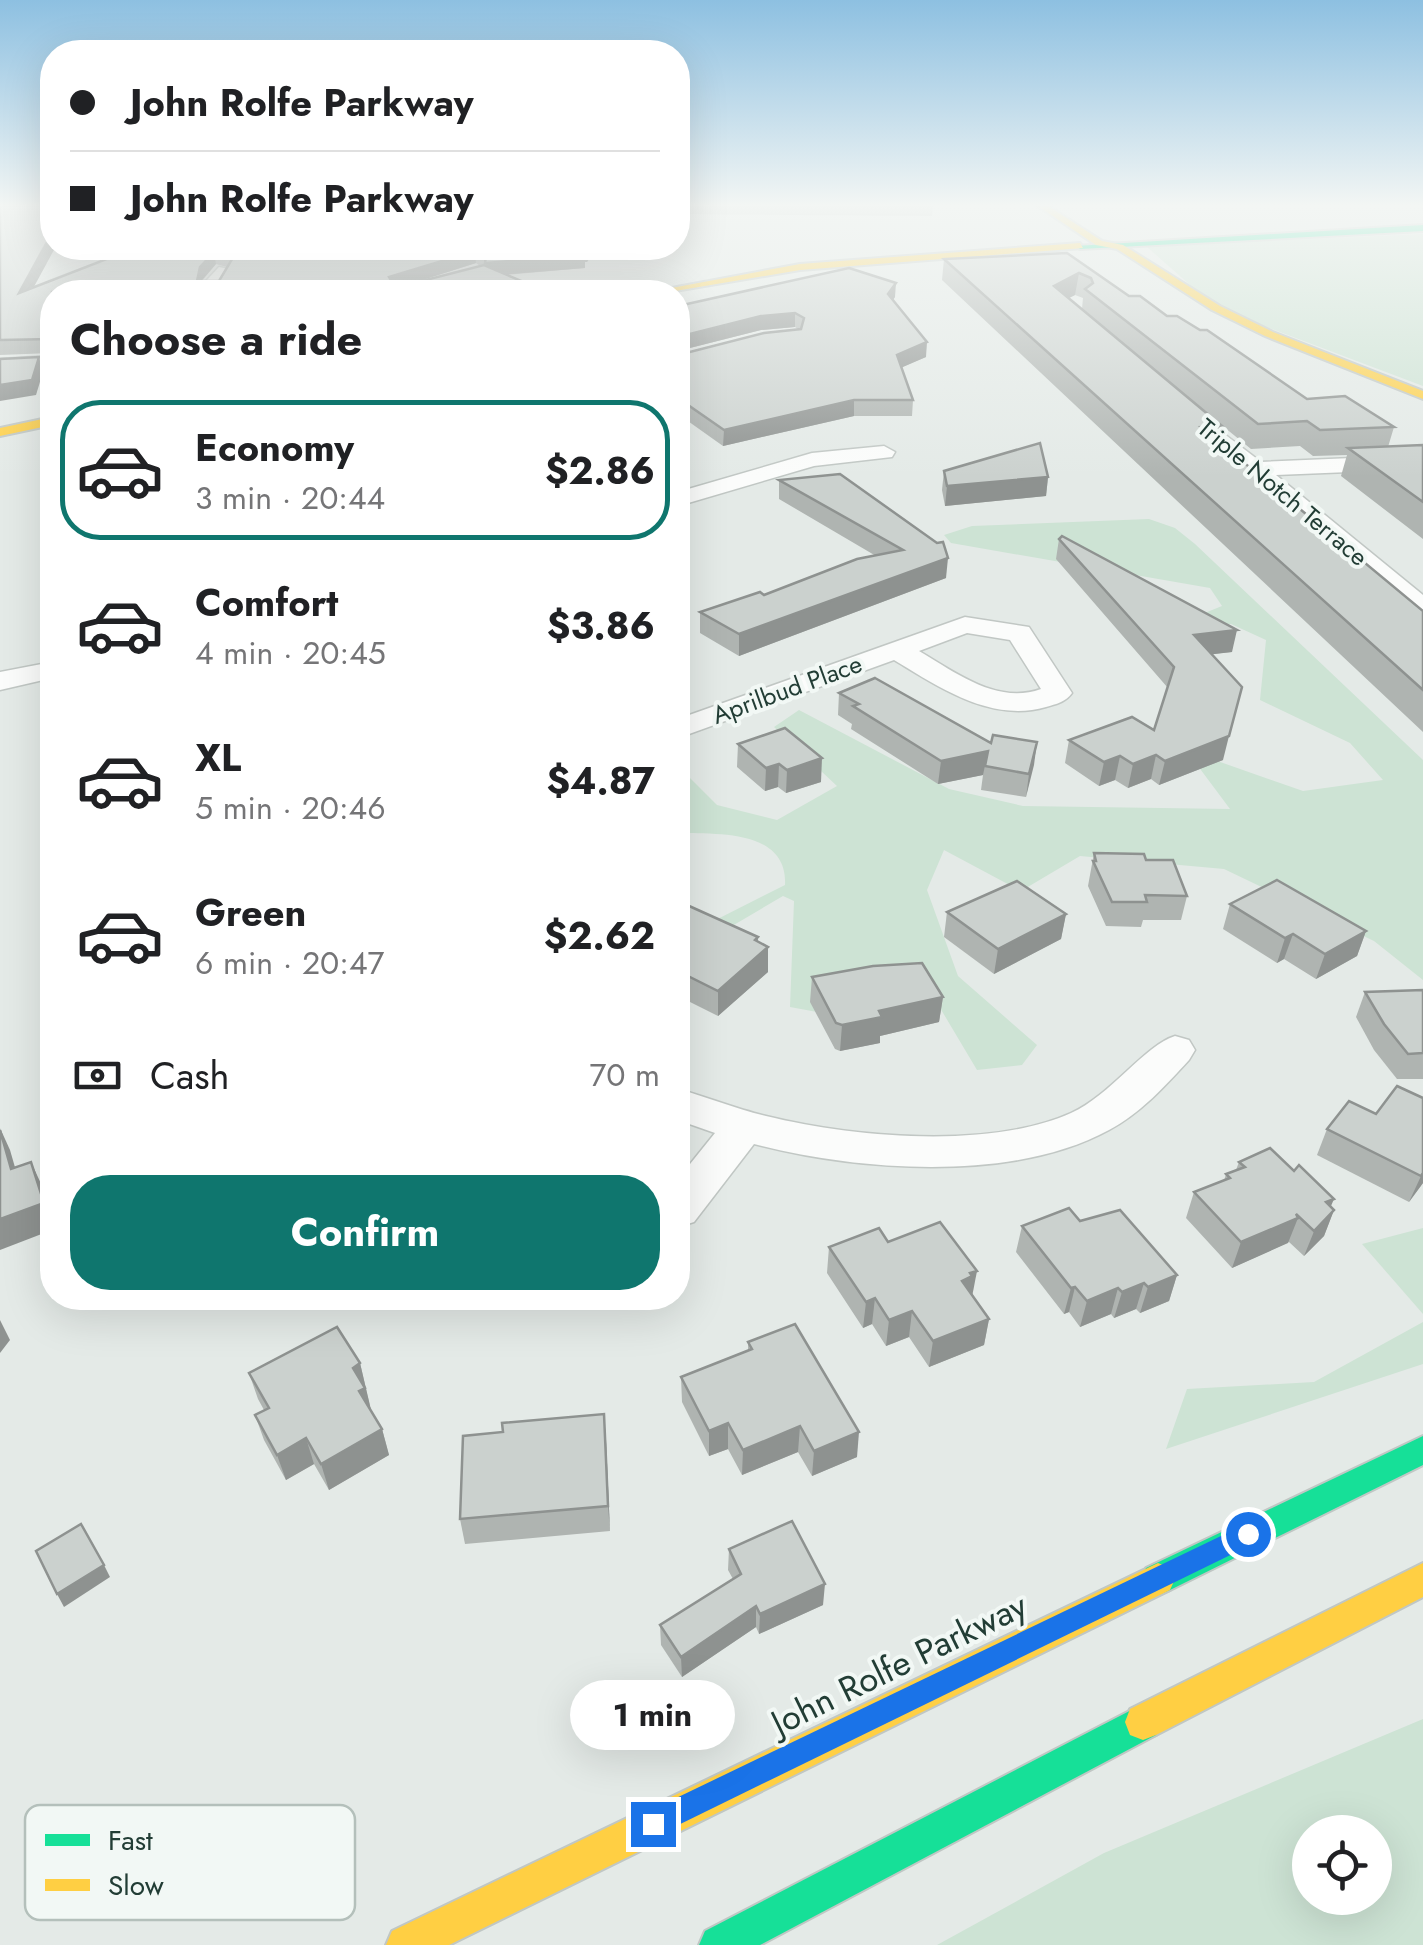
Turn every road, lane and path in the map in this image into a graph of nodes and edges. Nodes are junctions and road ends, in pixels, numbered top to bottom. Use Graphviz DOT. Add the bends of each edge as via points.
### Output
graph roads {
  1 [pos="1166,295"];
  2 [pos="1195,295"];
  3 [pos="40,363"];
  4 [pos="0,365"];
  5 [pos="1166,395"];
  6 [pos="1423,395"];
  7 [pos="1423,411"];
  8 [pos="40,424"];
  9 [pos="0,432"];
  10 [pos="1423,451"];
  11 [pos="884,452"];
  12 [pos="1398,461"];
  13 [pos="1423,462"];
  14 [pos="1256,469"];
  15 [pos="691,473"];
  16 [pos="718,488"];
  17 [pos="690,496"];
  18 [pos="1423,608"];
  19 [pos="898,650"];
  20 [pos="40,673"];
  21 [pos="0,681"];
  22 [pos="690,725"];
  23 [pos="1175,1050"];
  24 [pos="690,1108"];
  25 [pos="745,1126"];
  26 [pos="690,1195"];
  27 [pos="1423,1450"];
  28 [pos="1423,1579"];
  29 [pos="406,1945"];
  30 [pos="720,1945"];
  1 -- 7 [label="main road" via="1287,358"];
  2 -- 6 [label="main road" via="1269,334"];
  3 -- 4 [label="street"];
  5 -- 14 [label="street, Triple Notch Terrace"];
  8 -- 9 [label="main road"];
  10 -- 12 [label="street"];
  11 -- 16 [label="street" via="812,460"];
  12 -- 13 [label="street"];
  12 -- 14 [label="street"];
  14 -- 18 [label="street, Triple Notch Terrace"];
  15 -- 16 [label="street"];
  16 -- 17 [label="street"];
  19 -- 19 [label="street, Aprilbud Place" via="965,625 1001,628 1019,633 1058,693 1034,705 990,701"];
  19 -- 22 [label="street, Aprilbud Place"];
  20 -- 21 [label="street"];
  23 -- 25 [label="street" via="1102,1115 1000,1145 906,1150"];
  24 -- 25 [label="street"];
  25 -- 26 [label="street"];
  27 -- 29 [label="main road, John Rolfe Parkway"];
  28 -- 30 [label="main road"];
}
